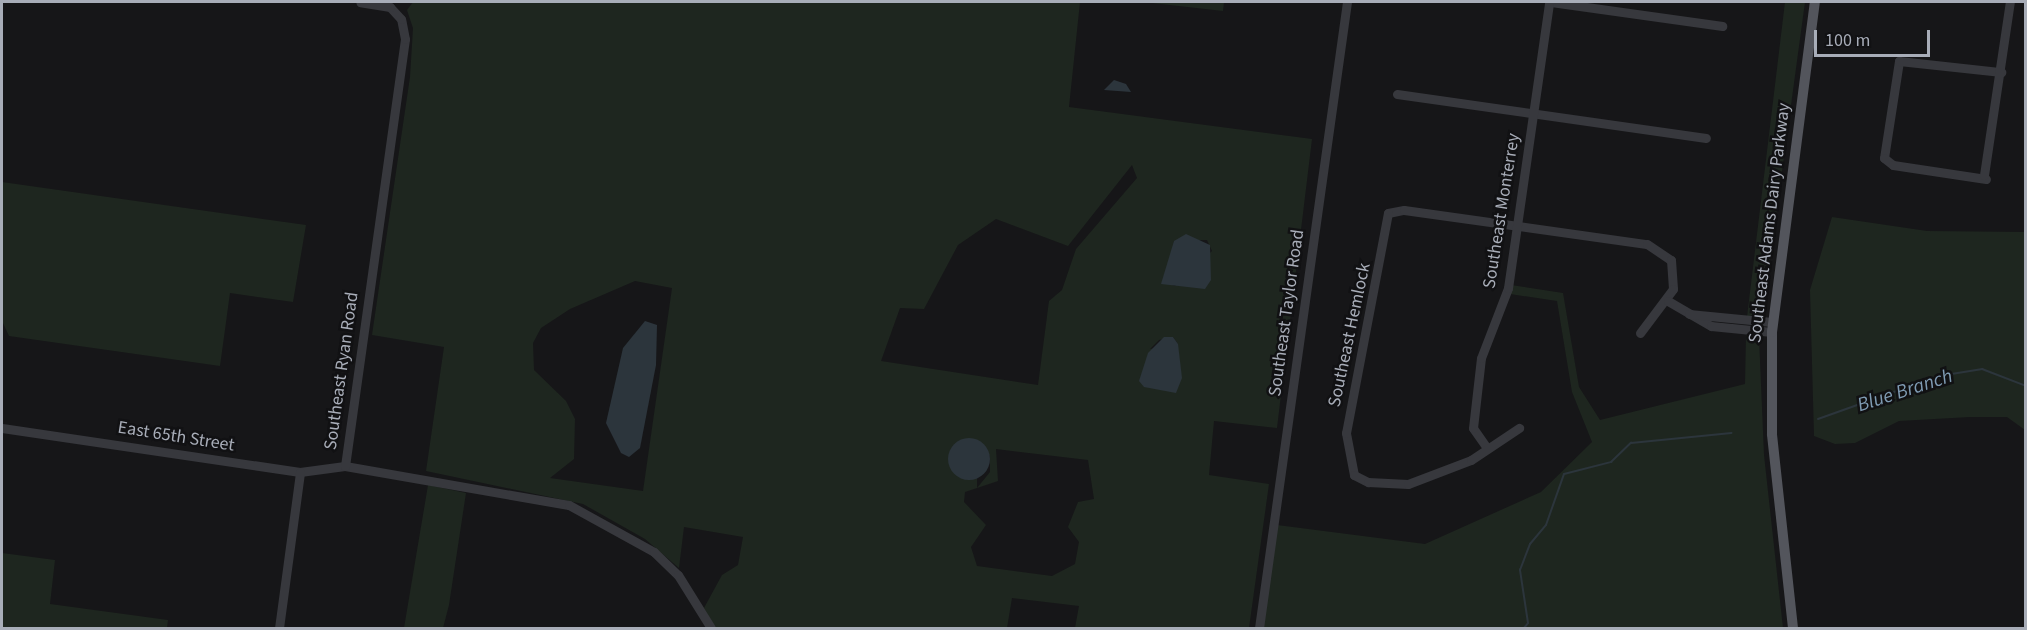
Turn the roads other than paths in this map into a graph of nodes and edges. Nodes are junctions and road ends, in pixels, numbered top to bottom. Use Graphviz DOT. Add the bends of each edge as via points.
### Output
graph roads {
  1 [pos="360,2"];
  2 [pos="1347,2"];
  3 [pos="1550,2"];
  4 [pos="1815,2"];
  5 [pos="2010,2"];
  6 [pos="1722,26"];
  7 [pos="2001,72"];
  8 [pos="1397,94"];
  9 [pos="1533,113"];
  10 [pos="1706,138"];
  11 [pos="1516,228"];
  12 [pos="1668,301"];
  13 [pos="1772,327"];
  14 [pos="1640,333"];
  15 [pos="2,428"];
  16 [pos="1519,428"];
  17 [pos="1487,448"];
  18 [pos="345,466"];
  19 [pos="300,472"];
  20 [pos="1354,475"];
  21 [pos="1346,482"];
  22 [pos="279,628"];
  23 [pos="711,628"];
  24 [pos="1259,628"];
  25 [pos="1793,628"];
  1 -- 18 [label="street, Southeast Ryan Road" via="390,7 401,20 405,39"];
  2 -- 24 [label="street, Southeast Taylor Road"];
  3 -- 6 [label="street"];
  3 -- 9 [label="street, Southeast Monterrey"];
  4 -- 13 [label="main road, Southeast Adams Dairy Parkway"];
  5 -- 7 [label="street"];
  7 -- 7 [label="street" via="1985,177 1883,162 1897,57"];
  8 -- 9 [label="street"];
  9 -- 10 [label="street"];
  9 -- 11 [label="street, Southeast Monterrey"];
  11 -- 12 [label="street" via="1647,244 1674,257"];
  11 -- 17 [label="street, Southeast Monterrey" via="1504,305 1481,358 1473,428"];
  11 -- 20 [label="street, Southeast Hemlock" via="1385,209 1346,434"];
  12 -- 13 [label="street" via="1689,314"];
  12 -- 14 [label="street"];
  13 -- 25 [label="main road, Southeast Adams Dairy Parkway" via="1773,434"];
  15 -- 19 [label="street, East 65th Street"];
  16 -- 17 [label="street"];
  17 -- 20 [label="street" via="1472,460 1408,484 1368,482"];
  18 -- 19 [label="street, East 65th Street"];
  18 -- 23 [label="street, Southeast Ryan Road" via="594,514 631,535 678,574"];
  19 -- 22 [label="street"];
  20 -- 21 [label="street"];
}
